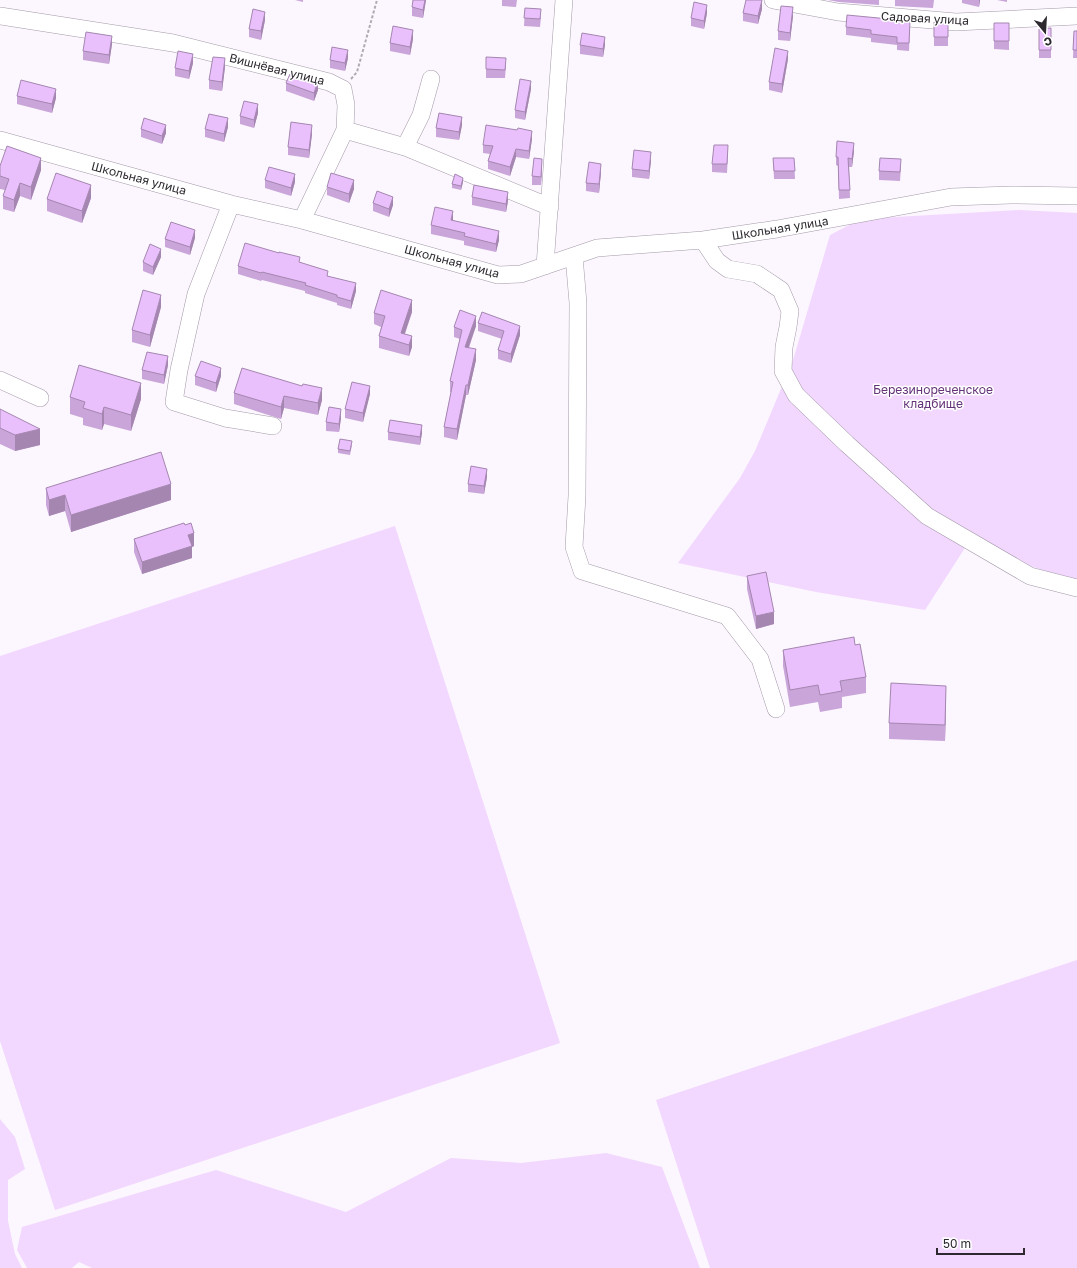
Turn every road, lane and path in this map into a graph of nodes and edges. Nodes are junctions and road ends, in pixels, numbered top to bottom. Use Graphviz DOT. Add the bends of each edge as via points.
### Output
graph roads {
  1 [pos="377,0"];
  2 [pos="564,0"];
  3 [pos="773,0"];
  4 [pos="0,16"];
  5 [pos="1077,16"];
  6 [pos="431,79"];
  7 [pos="343,89"];
  8 [pos="345,130"];
  9 [pos="0,140"];
  10 [pos="405,147"];
  11 [pos="1077,196"];
  12 [pos="231,204"];
  13 [pos="550,207"];
  14 [pos="302,220"];
  15 [pos="704,240"];
  16 [pos="574,256"];
  17 [pos="546,266"];
  18 [pos="0,380"];
  19 [pos="40,398"];
  20 [pos="273,426"];
  21 [pos="1077,588"];
  22 [pos="776,709"];
  1 -- 7 [label="path" via="357,72"];
  2 -- 13 [label="street"];
  3 -- 5 [label="street, Садовая улица" via="838,12 956,22"];
  4 -- 7 [label="street, Вишнёвая улица" via="173,43 329,82"];
  6 -- 10 [label="street" via="421,115"];
  7 -- 8 [label="street" via="346,105"];
  8 -- 10 [label="street"];
  8 -- 14 [label="street"];
  9 -- 12 [label="street, Школьная улица"];
  10 -- 13 [label="street"];
  11 -- 15 [label="street, Школьная улица" via="951,197"];
  12 -- 14 [label="street, Школьная улица"];
  12 -- 20 [label="street" via="196,294 174,402 225,418"];
  13 -- 17 [label="street"];
  14 -- 17 [label="street, Школьная улица" via="498,275 521,274"];
  15 -- 16 [label="street, Школьная улица" via="597,248"];
  15 -- 21 [label="street" via="717,261 728,269 757,274 781,290 790,311 783,371 796,395 847,444 926,516 1030,576"];
  16 -- 17 [label="street, Школьная улица"];
  16 -- 22 [label="street" via="578,303 577,496 574,547 582,571 727,616 760,659"];
  18 -- 19 [label="street"];
}
